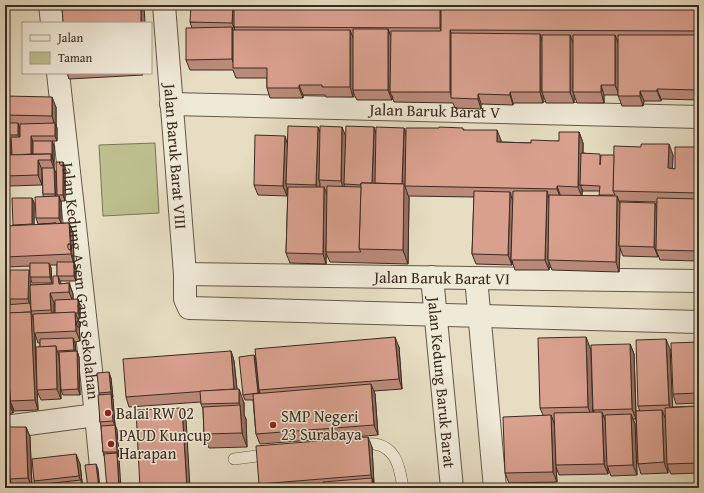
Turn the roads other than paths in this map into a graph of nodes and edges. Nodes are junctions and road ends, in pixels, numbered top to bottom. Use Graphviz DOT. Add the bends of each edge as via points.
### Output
graph roads {
  1 [pos="50,5"];
  2 [pos="164,5"];
  3 [pos="52,22"];
  4 [pos="58,74"];
  5 [pos="171,104"];
  6 [pos="699,117"];
  7 [pos="185,274"];
  8 [pos="432,277"];
  9 [pos="476,278"];
  10 [pos="699,281"];
  11 [pos="436,315"];
  12 [pos="480,316"];
  13 [pos="699,322"];
  14 [pos="96,415"];
  15 [pos="5,427"];
  16 [pos="343,447"];
  17 [pos="280,454"];
  18 [pos="234,458"];
  19 [pos="103,488"];
  20 [pos="403,488"];
  21 [pos="452,488"];
  22 [pos="495,488"];
  1 -- 3 [label="street"];
  2 -- 5 [label="street, Jalan Baruk Barat VIII"];
  4 -- 14 [label="street, Jalan Kedung Asem Gang Sekolahan"];
  5 -- 6 [label="street, Jalan Baruk Barat V"];
  5 -- 7 [label="street, Jalan Baruk Barat VIII"];
  7 -- 8 [label="street, Jalan Baruk Barat VI"];
  7 -- 11 [label="street, Jalan Baruk Barat VIII" via="185,299 189,308"];
  8 -- 9 [label="street, Jalan Baruk Barat VI"];
  8 -- 11 [label="street, Jalan Kedung Baruk Barat"];
  9 -- 10 [label="street, Jalan Baruk Barat VI"];
  9 -- 12 [label="street"];
  11 -- 12 [label="street"];
  11 -- 21 [label="street, Jalan Kedung Baruk Barat"];
  12 -- 13 [label="street"];
  12 -- 22 [label="street"];
  14 -- 15 [label="street"];
  14 -- 19 [label="street, Jalan Kedung Asem Gang Sekolahan"];
  16 -- 20 [label="lane" via="374,444 388,449 399,465"];
  17 -- 18 [label="lane"];
}
